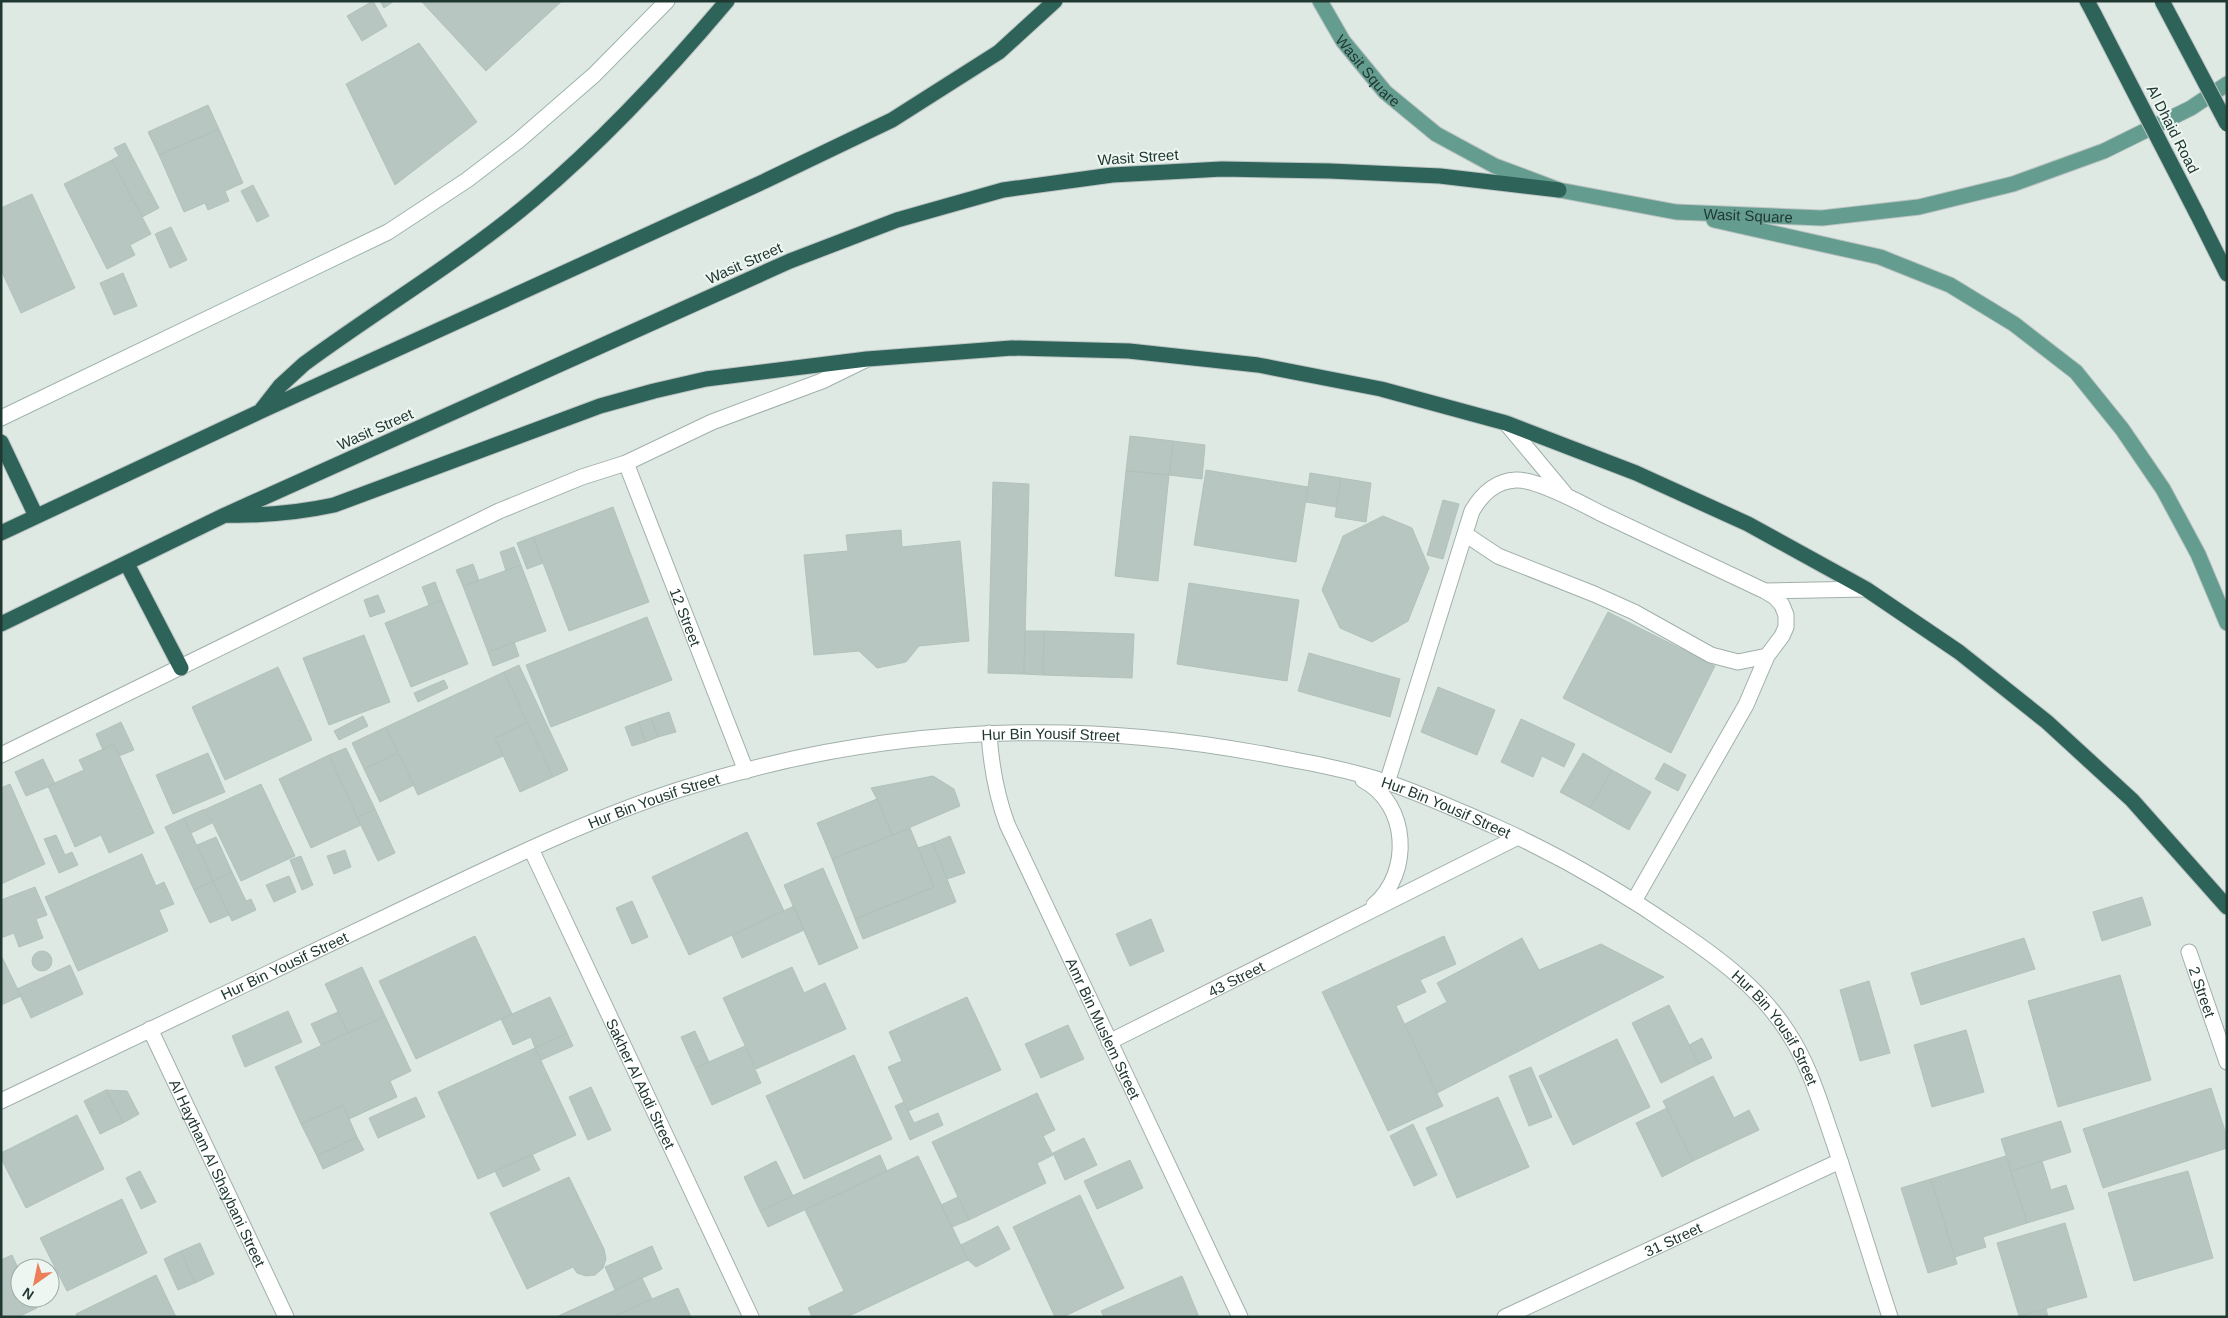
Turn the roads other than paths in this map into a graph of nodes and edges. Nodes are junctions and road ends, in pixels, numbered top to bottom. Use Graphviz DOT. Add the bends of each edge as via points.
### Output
graph roads {
  1 [pos="667,1"];
  2 [pos="727,1"];
  3 [pos="1055,1"];
  4 [pos="1320,1"];
  5 [pos="2162,1"];
  6 [pos="2091,7"];
  7 [pos="2227,84"];
  8 [pos="2227,124"];
  9 [pos="1559,190"];
  10 [pos="1676,212"];
  11 [pos="2227,274"];
  12 [pos="867,359"];
  13 [pos="260,412"];
  14 [pos="1,418"];
  15 [pos="1506,423"];
  16 [pos="1,442"];
  17 [pos="626,463"];
  18 [pos="1567,497"];
  19 [pos="225,515"];
  20 [pos="36,516"];
  21 [pos="1,533"];
  22 [pos="1465,534"];
  23 [pos="127,564"];
  24 [pos="1866,589"];
  25 [pos="1765,591"];
  26 [pos="2227,623"];
  27 [pos="1,624"];
  28 [pos="1767,656"];
  29 [pos="181,668"];
  30 [pos="989,733"];
  31 [pos="1,756"];
  32 [pos="746,771"];
  33 [pos="1351,773"];
  34 [pos="1388,783"];
  35 [pos="1518,837"];
  36 [pos="530,849"];
  37 [pos="1634,901"];
  38 [pos="2227,906"];
  39 [pos="1364,913"];
  40 [pos="2190,952"];
  41 [pos="150,1029"];
  42 [pos="1109,1042"];
  43 [pos="2227,1062"];
  44 [pos="1,1101"];
  45 [pos="1840,1160"];
  46 [pos="286,1317"];
  47 [pos="751,1317"];
  48 [pos="1240,1317"];
  49 [pos="1505,1317"];
  50 [pos="1890,1317"];
  1 -- 14 [label="street" via="594,75 518,141 467,180 388,232"];
  2 -- 13 [label="highway" via="679,58 535,199 473,247 304,364 280,386"];
  3 -- 13 [label="highway" via="999,52 892,120"];
  4 -- 9 [label="main road, Wasit Square" via="1343,41 1385,92 1436,134 1495,166"];
  5 -- 8 [label="highway, bridge"];
  6 -- 11 [label="highway, Al Dhaid Road, bridge"];
  7 -- 10 [label="main road, Wasit Square" via="2191,108 2104,151 2013,184 1919,207 1822,218"];
  9 -- 10 [label="main road, Wasit Square"];
  9 -- 19 [label="highway, Wasit Street" via="1440,176 1222,169 1112,175 1003,190 897,220 790,261"];
  10 -- 26 [label="main road" via="1880,257 1950,285 2014,324 2076,372 2122,429 2163,489 2198,554"];
  12 -- 15 [label="highway" via="1012,348 1129,351 1258,365 1381,389"];
  12 -- 17 [label="street" via="822,381 712,422"];
  12 -- 19 [label="highway" via="706,379 654,391 592,409 334,504 298,513"];
  13 -- 20 [label="highway"];
  15 -- 18 [label="street"];
  15 -- 24 [label="highway" via="1636,473 1748,524"];
  16 -- 20 [label="highway"];
  17 -- 29 [label="street" via="499,511"];
  17 -- 32 [label="street, 12 Street"];
  18 -- 22 [label="street" via="1527,480 1504,482 1485,492 1478,501"];
  18 -- 25 [label="street"];
  19 -- 23 [label="highway, Wasit Street"];
  20 -- 21 [label="highway"];
  22 -- 28 [label="street" via="1513,563 1634,612 1711,655 1738,662"];
  22 -- 34 [label="street"];
  23 -- 27 [label="highway, Wasit Street"];
  23 -- 29 [label="highway"];
  24 -- 25 [label="street"];
  24 -- 38 [label="highway" via="1960,652 2047,722 2132,800"];
  25 -- 28 [label="street" via="1775,597 1786,615 1782,636"];
  28 -- 37 [label="street" via="1746,705"];
  29 -- 31 [label="street"];
  30 -- 32 [label="street, Hur Bin Yousif Street" via="930,736 863,745"];
  30 -- 33 [label="street, Hur Bin Yousif Street" via="1111,734 1172,740 1292,759"];
  30 -- 42 [label="street, Amr Bin Muslem Street" via="997,795 1007,824"];
  32 -- 36 [label="street, Hur Bin Yousif Street" via="629,807"];
  33 -- 34 [label="street, Hur Bin Yousif Street"];
  33 -- 39 [label="street, 43 Street" via="1370,783 1385,799 1396,818 1401,839 1400,860 1393,881"];
  34 -- 35 [label="street, Hur Bin Yousif Street"];
  35 -- 37 [label="street, Hur Bin Yousif Street"];
  35 -- 39 [label="street, 43 Street"];
  36 -- 41 [label="street, Hur Bin Yousif Street"];
  36 -- 47 [label="street, Sakher Al Abdi Street"];
  37 -- 45 [label="street, Hur Bin Yousif Street" via="1725,965 1770,1007 1804,1060"];
  39 -- 42 [label="street, 43 Street"];
  40 -- 43 [label="street, 2 Street"];
  41 -- 44 [label="street, Hur Bin Yousif Street"];
  41 -- 46 [label="street, Al Haytham Al Shaybani Street"];
  42 -- 48 [label="street, Amr Bin Muslem Street"];
  45 -- 49 [label="street, 31 Street"];
  45 -- 50 [label="street, Hur Bin Yousif Street"];
}
